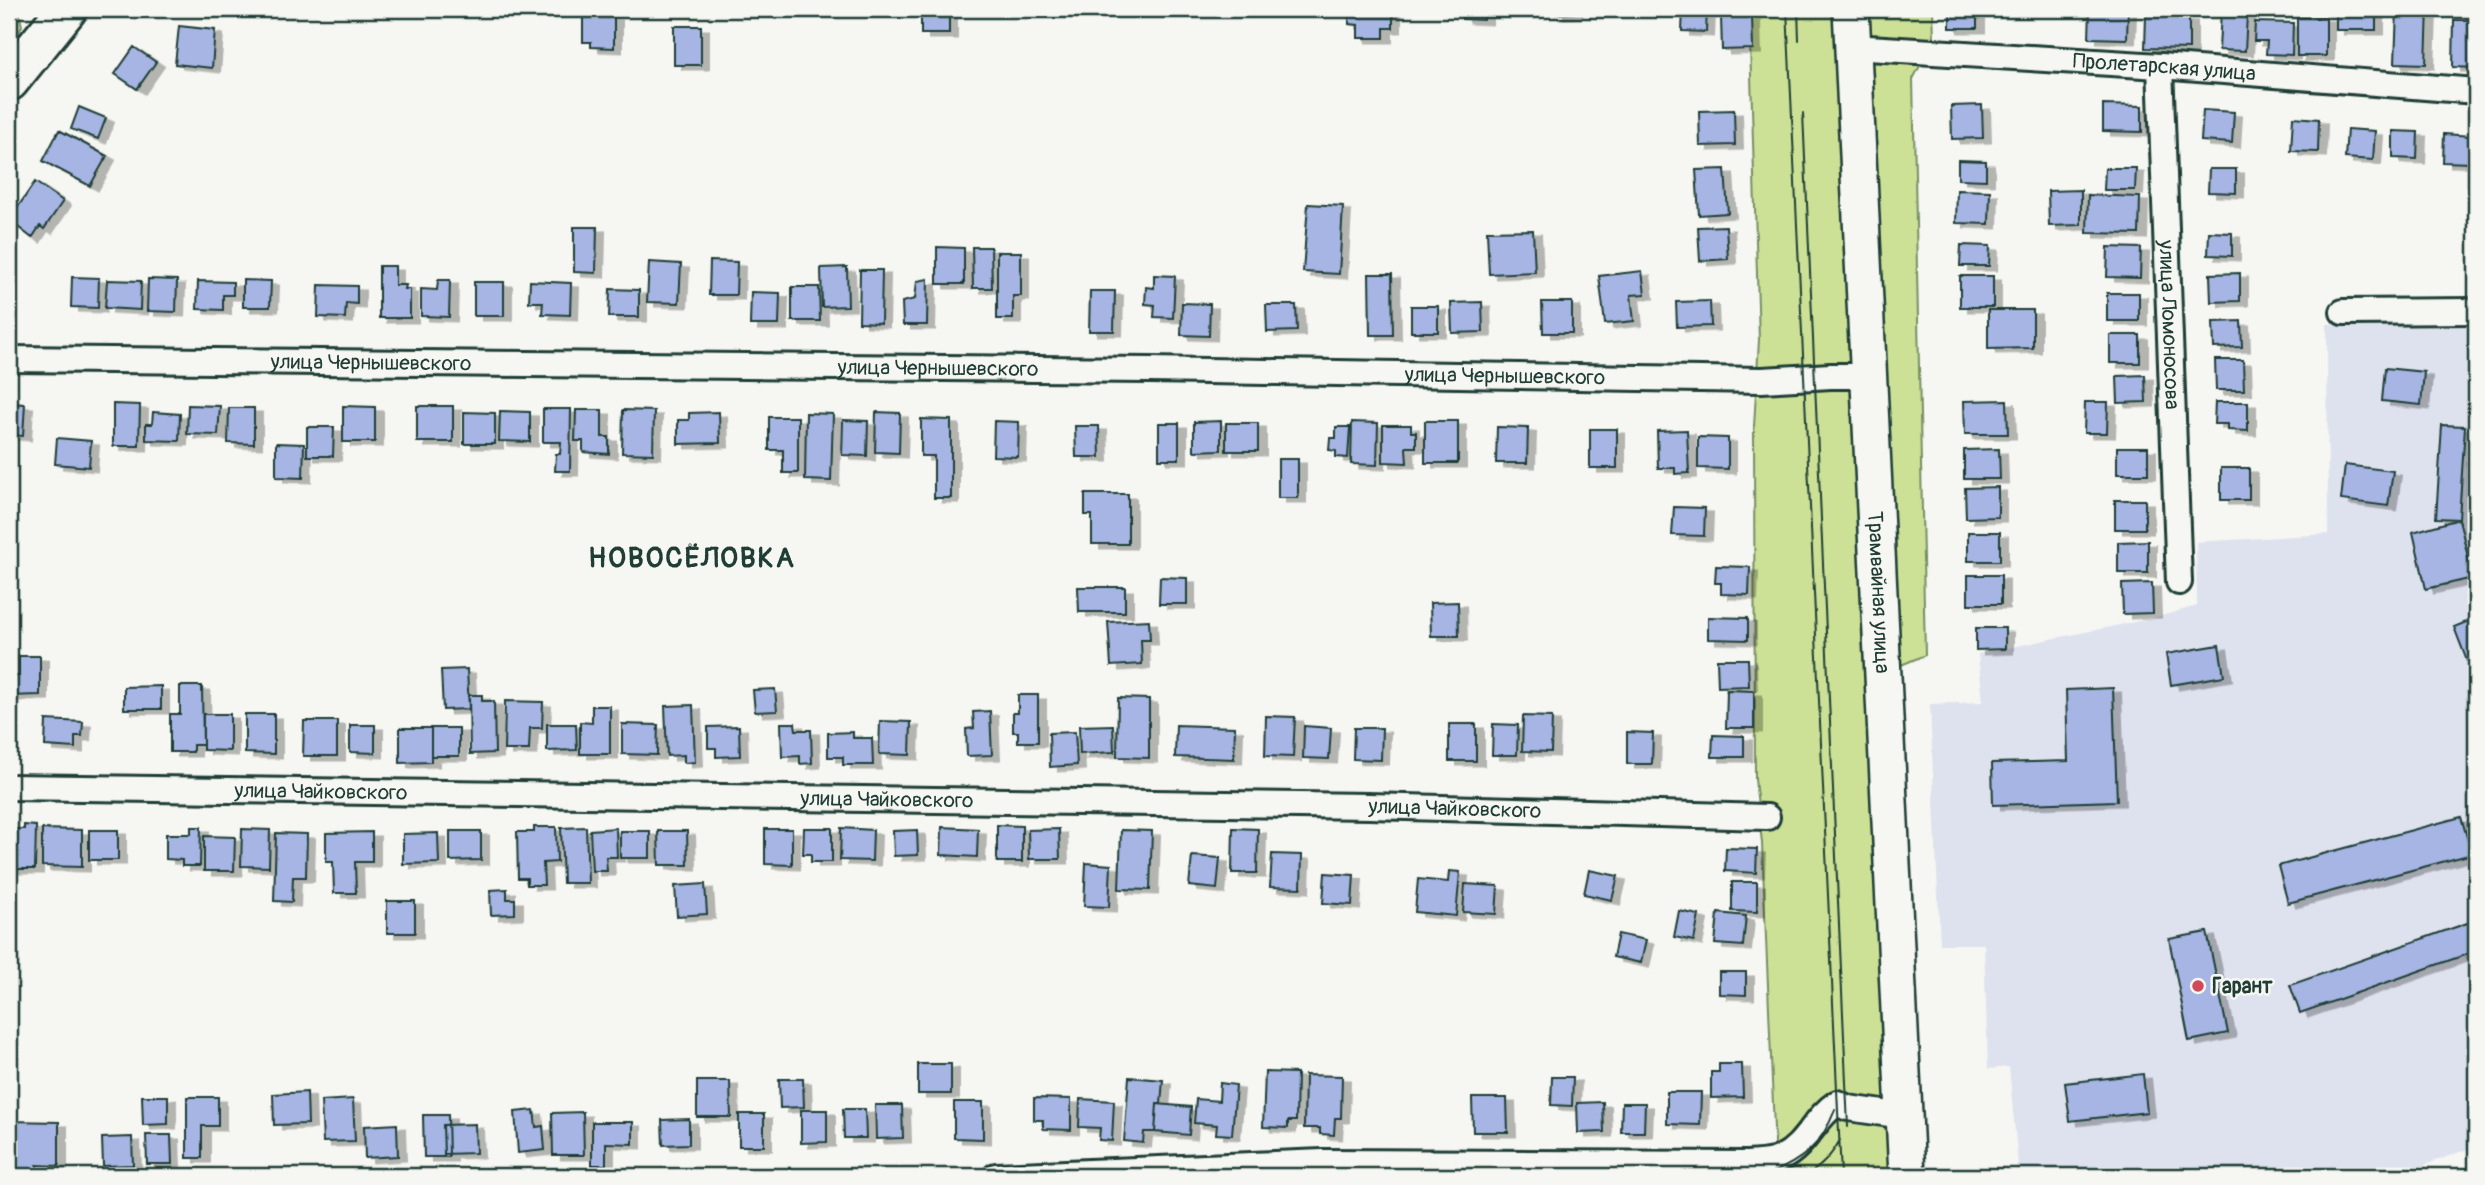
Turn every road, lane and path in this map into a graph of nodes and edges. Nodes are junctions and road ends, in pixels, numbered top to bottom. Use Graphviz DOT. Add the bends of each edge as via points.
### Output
graph roads {
  1 [pos="1851,9"];
  2 [pos="59,11"];
  3 [pos="1852,47"];
  4 [pos="2160,66"];
  5 [pos="9,81"];
  6 [pos="2476,91"];
  7 [pos="2476,311"];
  8 [pos="2343,312"];
  9 [pos="9,359"];
  10 [pos="1868,376"];
  11 [pos="2179,582"];
  12 [pos="9,787"];
  13 [pos="1767,817"];
  14 [pos="1904,1116"];
  15 [pos="996,1176"];
  16 [pos="1907,1176"];
  1 -- 3 [label="main road, Трамвайная улица"];
  2 -- 5 [label="main road"];
  3 -- 4 [label="street, Пролетарская улица"];
  3 -- 10 [label="main road, Трамвайная улица"];
  4 -- 6 [label="street, Пролетарская улица"];
  4 -- 11 [label="street, улица Ломоносова"];
  7 -- 8 [label="street"];
  9 -- 10 [label="street, улица Чернышевского" via="1762,380"];
  10 -- 14 [label="main road, Трамвайная улица"];
  12 -- 13 [label="street, улица Чайковского" via="1369,806"];
  14 -- 15 [label="street" via="1838,1103 1825,1111 1803,1143 1779,1160 1748,1164 1323,1162"];
  14 -- 16 [label="main road, Трамвайная улица"];
}
